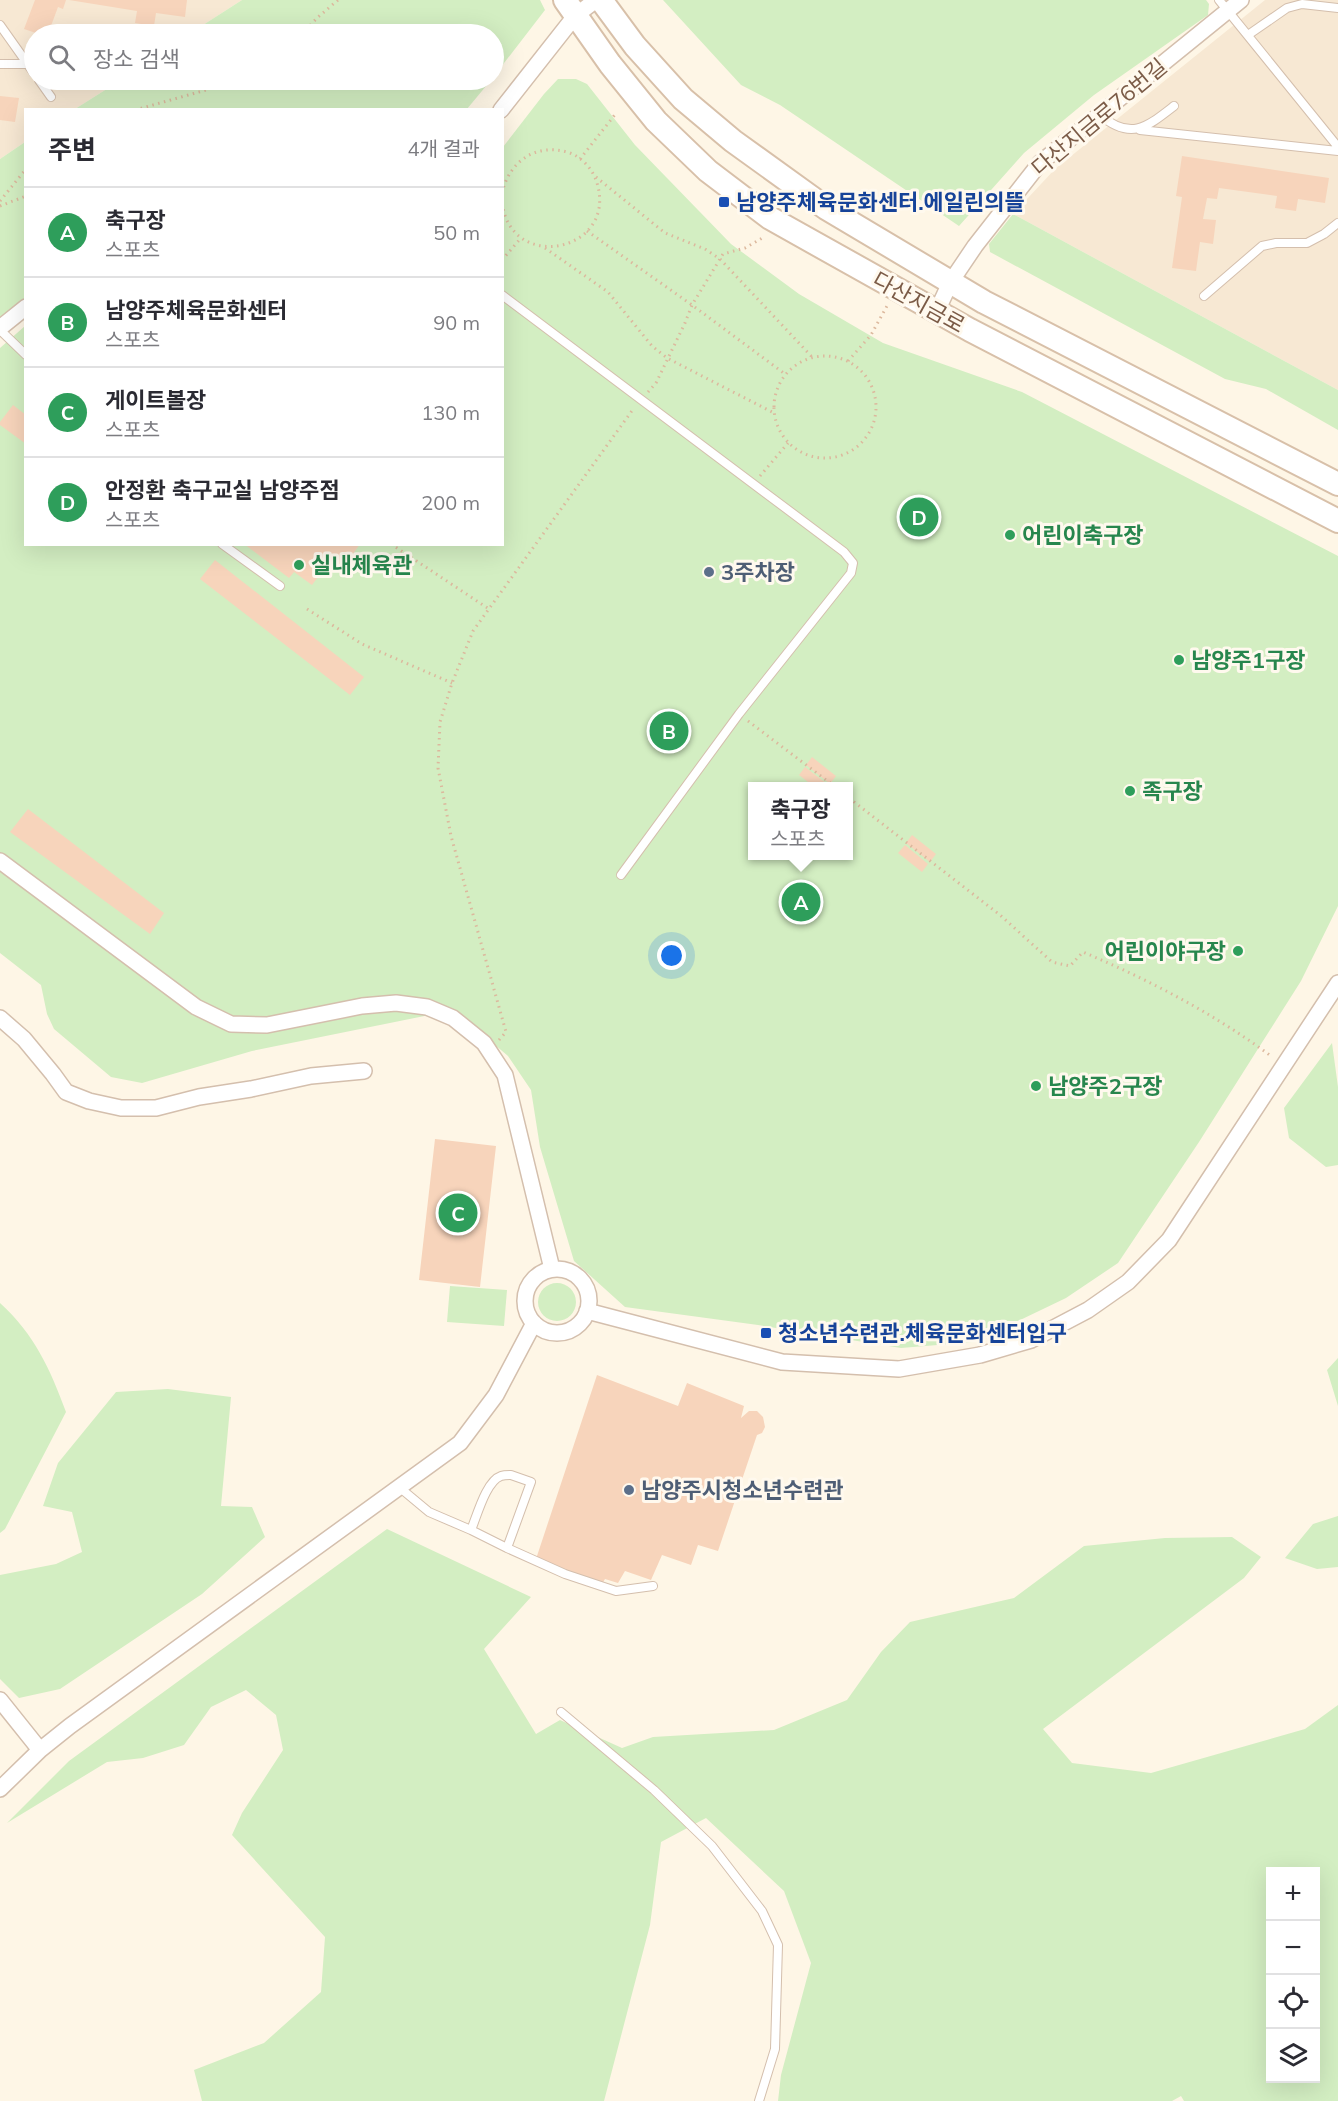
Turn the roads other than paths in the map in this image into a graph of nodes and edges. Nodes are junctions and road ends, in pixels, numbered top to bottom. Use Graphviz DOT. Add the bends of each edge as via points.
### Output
graph roads {
  1 [pos="596,0"];
  2 [pos="601,0"];
  3 [pos="1241,0"];
  4 [pos="1224,5"];
  5 [pos="570,8"];
  6 [pos="1338,8"];
  7 [pos="0,25"];
  8 [pos="1248,35"];
  9 [pos="24,58"];
  10 [pos="0,64"];
  11 [pos="24,64"];
  12 [pos="46,90"];
  13 [pos="51,97"];
  14 [pos="1174,106"];
  15 [pos="502,108"];
  16 [pos="1099,114"];
  17 [pos="1140,130"];
  18 [pos="1338,149"];
  19 [pos="1338,223"];
  20 [pos="950,283"];
  21 [pos="1204,296"];
  22 [pos="504,297"];
  23 [pos="24,309"];
  24 [pos="937,311"];
  25 [pos="0,329"];
  26 [pos="24,353"];
  27 [pos="1338,484"];
  28 [pos="1338,521"];
  29 [pos="225,546"];
  30 [pos="280,586"];
  31 [pos="0,861"];
  32 [pos="621,875"];
  33 [pos="1338,983"];
  34 [pos="0,1018"];
  35 [pos="364,1071"];
  36 [pos="552,1269"];
  37 [pos="587,1311"];
  38 [pos="534,1323"];
  39 [pos="399,1487"];
  40 [pos="471,1530"];
  41 [pos="507,1548"];
  42 [pos="653,1586"];
  43 [pos="0,1700"];
  44 [pos="561,1712"];
  45 [pos="40,1750"];
  46 [pos="0,1789"];
  47 [pos="759,2101"];
  1 -- 5 [label="street"];
  2 -- 20 [label="street, 다산지금로" via="634,46 683,99 734,141 826,208"];
  3 -- 4 [label="street, 다산지금로76번길"];
  4 -- 8 [label="lane"];
  4 -- 16 [label="street, 다산지금로76번길"];
  5 -- 15 [label="street"];
  5 -- 24 [label="street, 다산지금로" via="656,121 708,171 770,218"];
  6 -- 8 [label="lane" via="1302,4 1287,8"];
  7 -- 9 [label="lane"];
  8 -- 18 [label="lane"];
  10 -- 11 [label="lane"];
  12 -- 13 [label="lane"];
  14 -- 17 [label="lane"];
  16 -- 17 [label="lane" via="1124,128"];
  16 -- 20 [label="street, 다산지금로76번길" via="1040,163"];
  17 -- 18 [label="lane"];
  19 -- 21 [label="lane" via="1307,243 1262,246"];
  20 -- 24 [label="street, 다산지금로76번길"];
  20 -- 27 [label="street, 다산지금로"];
  22 -- 32 [label="lane" via="844,552 853,563 851,573 739,714"];
  23 -- 25 [label="street"];
  24 -- 28 [label="street, 다산지금로"];
  25 -- 26 [label="lane"];
  29 -- 30 [label="lane"];
  31 -- 36 [label="street" via="196,1007 231,1024 267,1025 396,1003 427,1007 453,1018 484,1043 505,1075"];
  33 -- 37 [label="street" via="1169,1240 1128,1282 1088,1310 1031,1340 980,1355 899,1369 782,1362"];
  34 -- 35 [label="street" via="24,1040 66,1092 122,1108 156,1108 311,1076"];
  36 -- 37 [label="street" via="566,1270 583,1281 589,1302"];
  36 -- 38 [label="street" via="537,1276 525,1293 527,1313"];
  37 -- 38 [label="street" via="581,1322 562,1332 541,1329"];
  38 -- 39 [label="street" via="496,1395 460,1443"];
  39 -- 40 [label="lane" via="429,1512"];
  39 -- 45 [label="street"];
  40 -- 41 [label="lane"];
  40 -- 41 [label="lane" via="485,1494 500,1476 511,1475 531,1482"];
  41 -- 42 [label="lane" via="616,1591"];
  43 -- 45 [label="street"];
  44 -- 47 [label="lane" via="654,1790 712,1846 762,1911 778,1945 775,2049"];
  45 -- 46 [label="street"];
}
